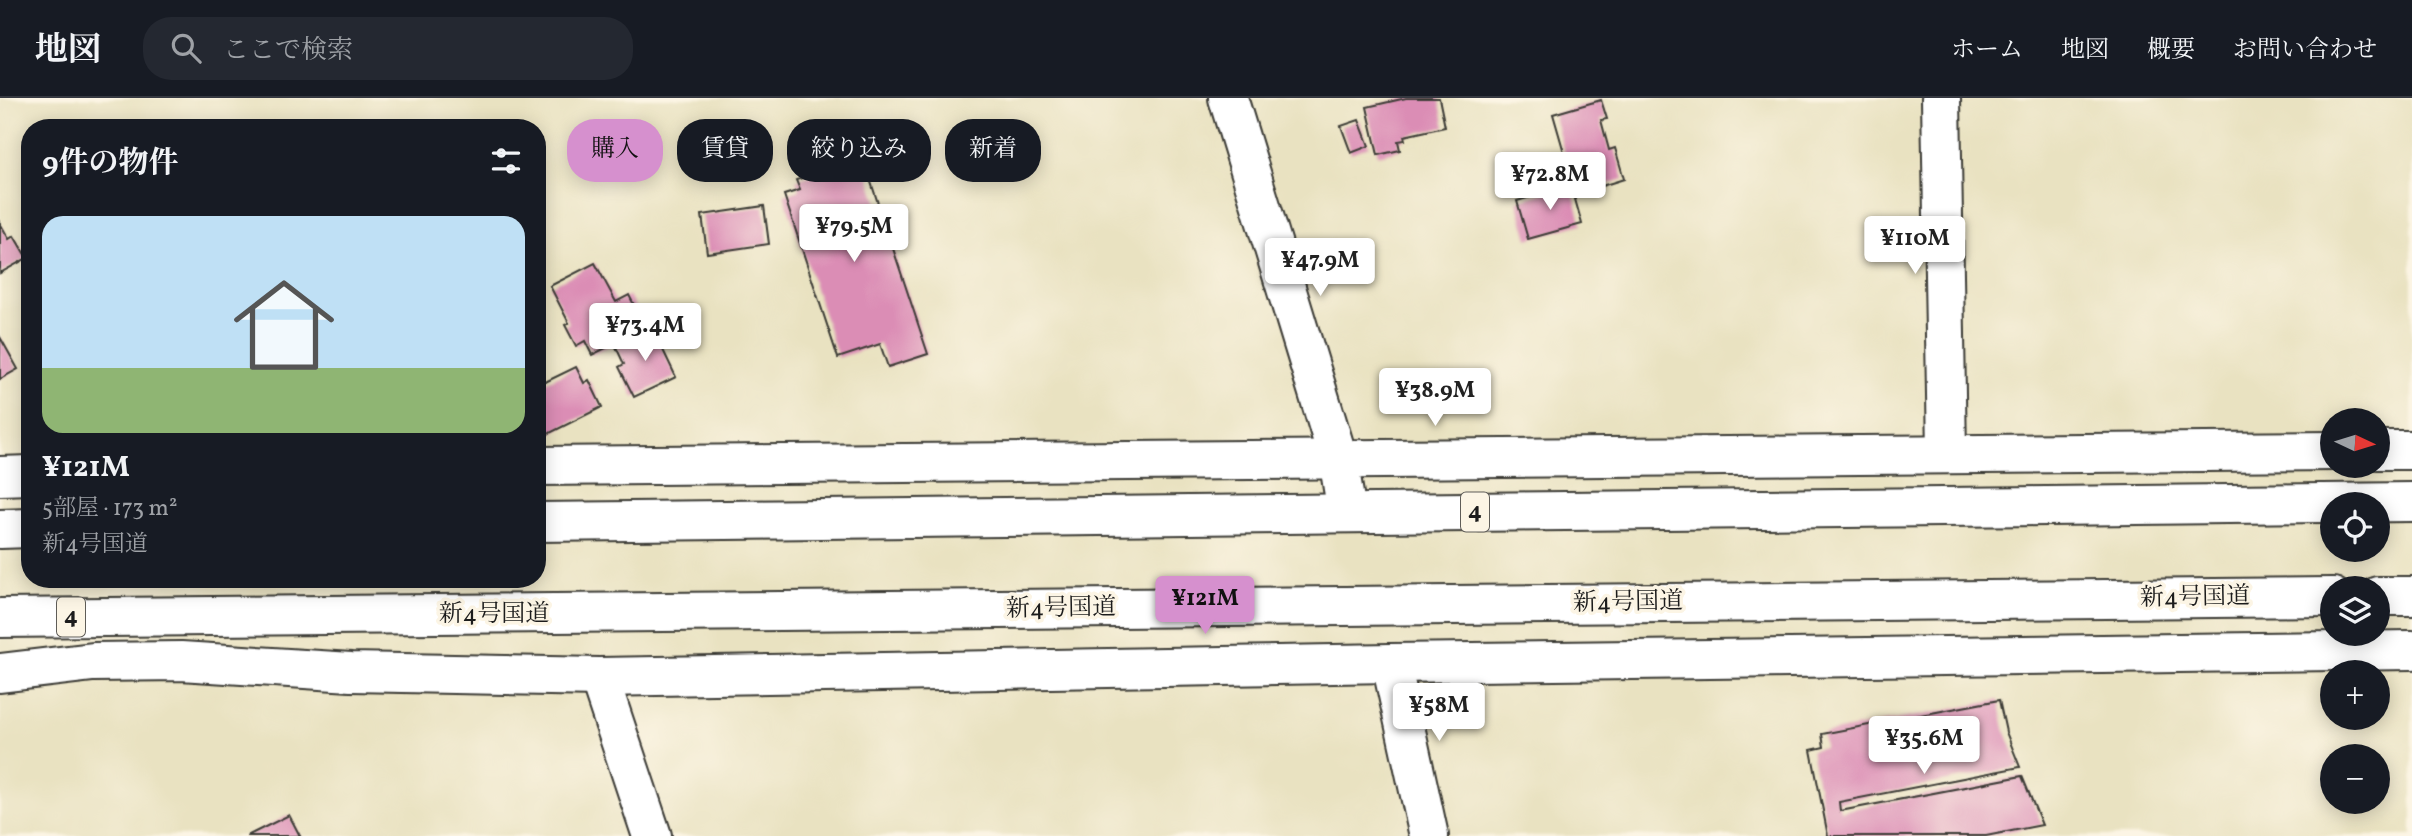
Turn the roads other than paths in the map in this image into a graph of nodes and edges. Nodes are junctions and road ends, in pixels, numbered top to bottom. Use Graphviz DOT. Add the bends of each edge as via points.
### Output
graph roads {
  1 [pos="1228,98"];
  2 [pos="1941,98"];
  3 [pos="2390,450"];
  4 [pos="2412,450"];
  5 [pos="2320,451"];
  6 [pos="1947,453"];
  7 [pos="1338,458"];
  8 [pos="546,466"];
  9 [pos="21,475"];
  10 [pos="0,476"];
  11 [pos="2412,502"];
  12 [pos="1347,513"];
  13 [pos="546,522"];
  14 [pos="21,528"];
  15 [pos="0,529"];
  16 [pos="2390,596"];
  17 [pos="2412,596"];
  18 [pos="2320,597"];
  19 [pos="142,616"];
  20 [pos="0,618"];
  21 [pos="2412,650"];
  22 [pos="141,662"];
  23 [pos="1391,663"];
  24 [pos="0,673"];
  25 [pos="598,677"];
  26 [pos="652,836"];
  27 [pos="1429,836"];
  1 -- 7 [label="main road"];
  2 -- 6 [label="main road"];
  3 -- 4 [label="main road"];
  5 -- 6 [label="main road"];
  6 -- 7 [label="main road"];
  7 -- 8 [label="main road"];
  7 -- 12 [label="main road"];
  9 -- 10 [label="main road"];
  11 -- 12 [label="main road, 4"];
  12 -- 13 [label="main road, 4"];
  14 -- 15 [label="main road"];
  16 -- 17 [label="main road"];
  18 -- 19 [label="main road, 新4号国道 / 4"];
  19 -- 20 [label="main road, 新4号国道 / 4"];
  19 -- 22 [label="main road"];
  21 -- 23 [label="main road"];
  22 -- 24 [label="main road"];
  22 -- 25 [label="main road"];
  23 -- 25 [label="main road"];
  23 -- 27 [label="main road"];
  25 -- 26 [label="main road"];
}
